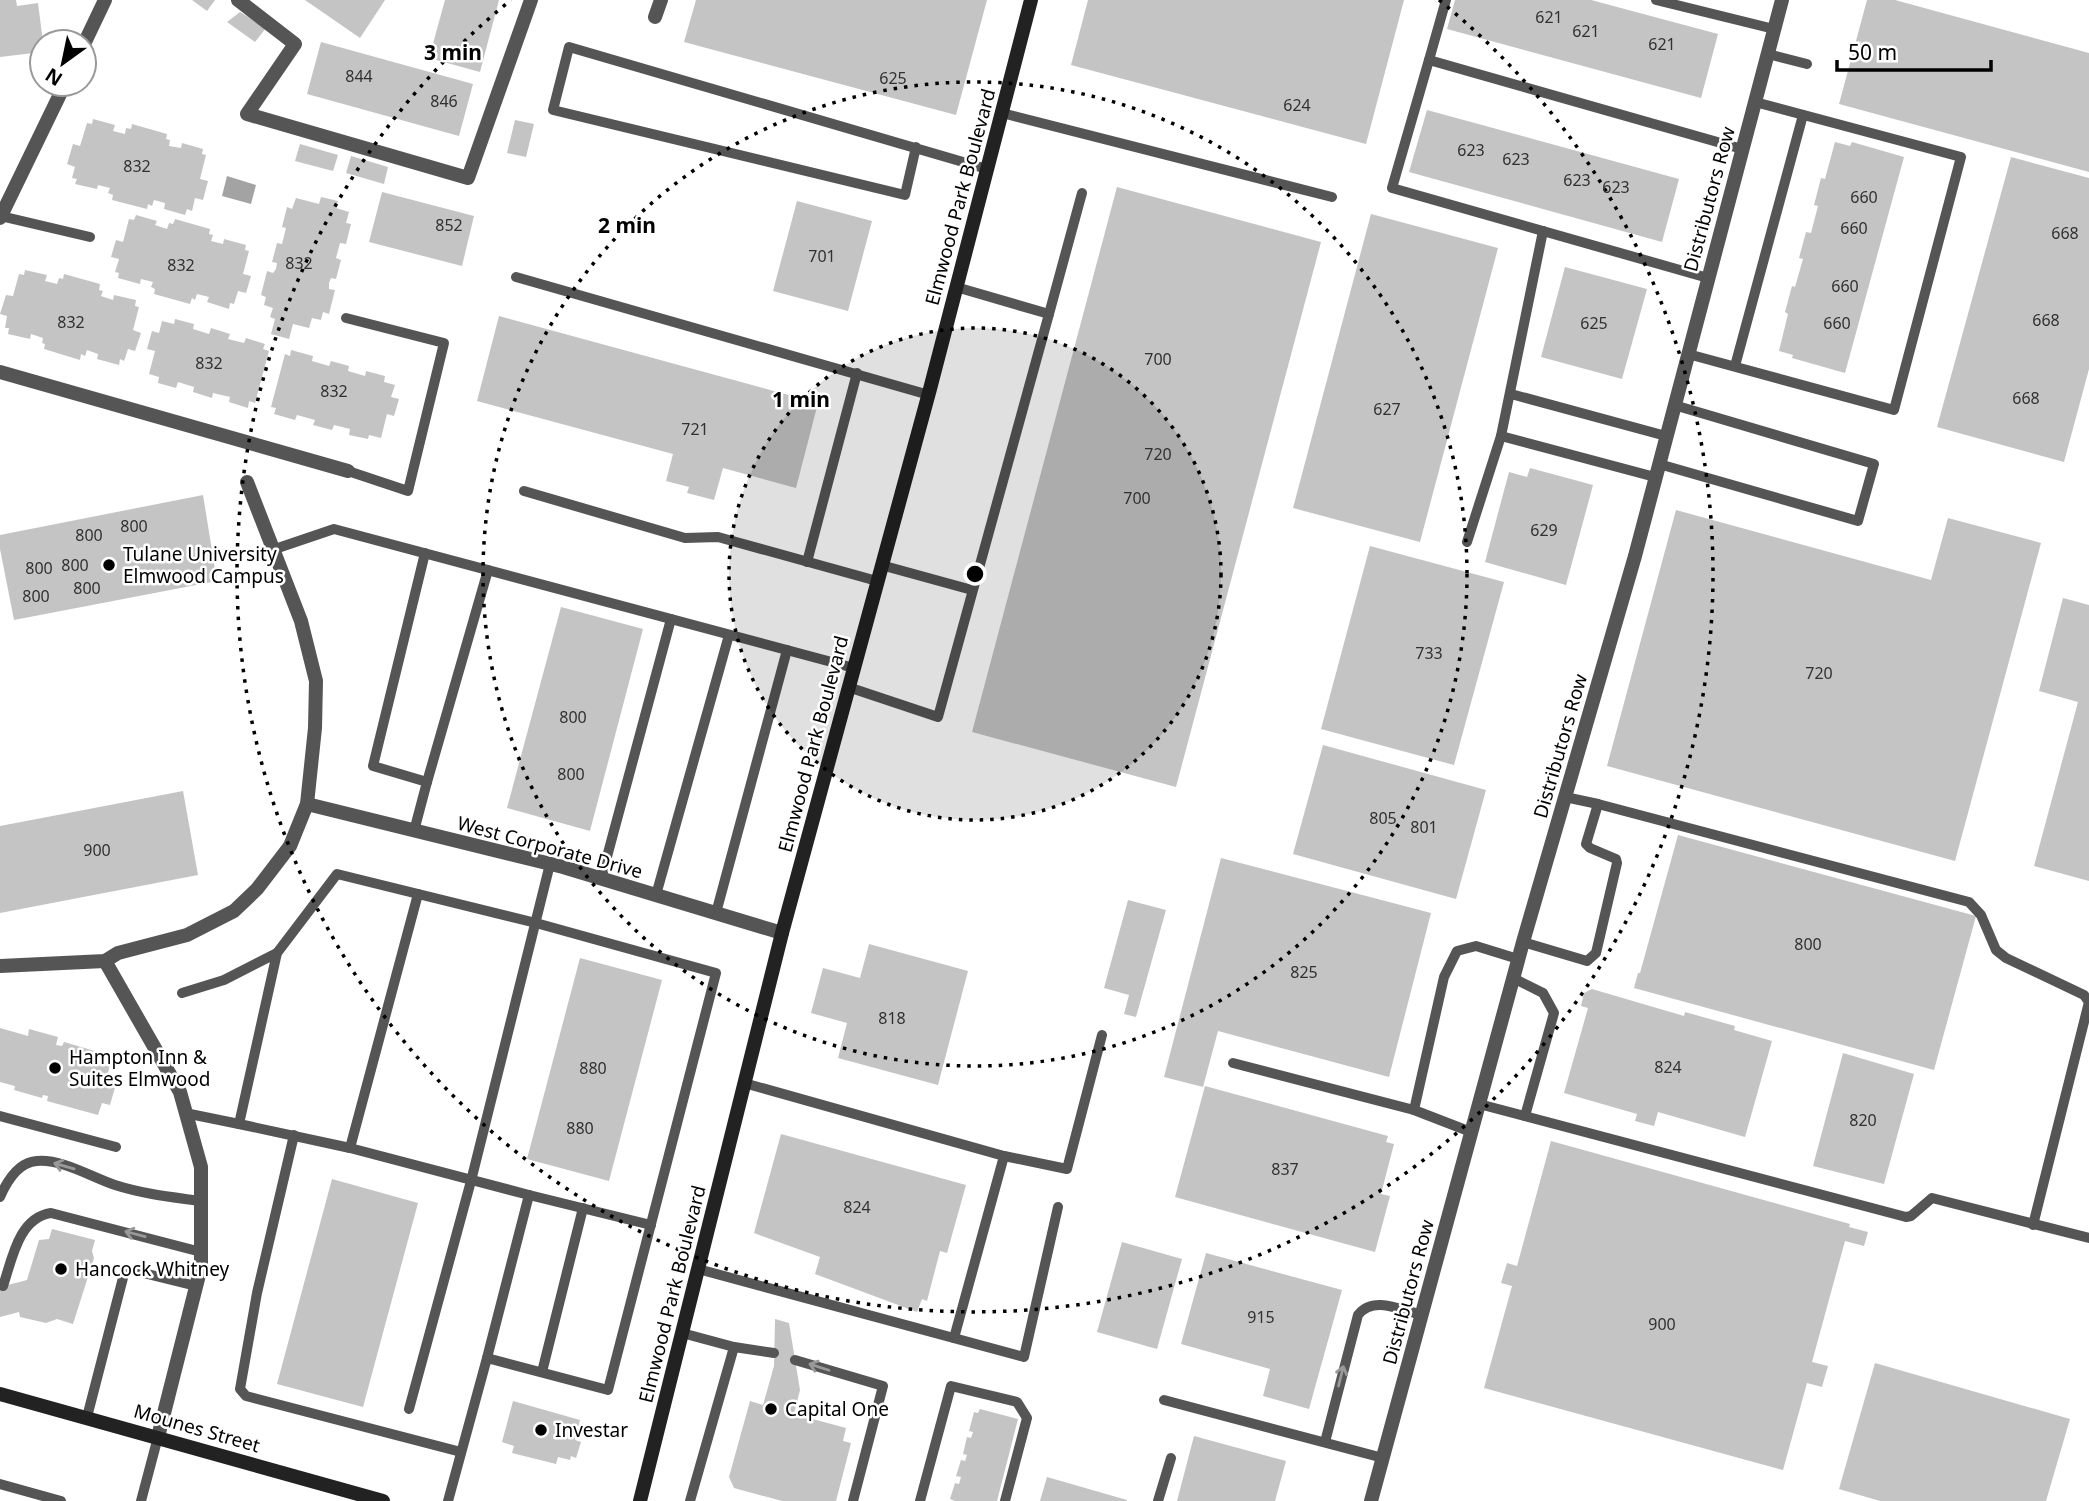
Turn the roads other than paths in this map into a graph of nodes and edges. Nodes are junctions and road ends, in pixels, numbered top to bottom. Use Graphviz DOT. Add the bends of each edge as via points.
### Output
graph roads {
  1 [pos="105,0"];
  2 [pos="238,0"];
  3 [pos="531,0"];
  4 [pos="661,0"];
  5 [pos="1031,0"];
  6 [pos="1446,0"];
  7 [pos="1656,0"];
  8 [pos="1782,0"];
  9 [pos="655,17"];
  10 [pos="92,28"];
  11 [pos="1774,29"];
  12 [pos="1768,54"];
  13 [pos="1429,60"];
  14 [pos="1807,64"];
  15 [pos="58,98"];
  16 [pos="1755,102"];
  17 [pos="1002,113"];
  18 [pos="1803,115"];
  19 [pos="916,147"];
  20 [pos="1742,149"];
  21 [pos="987,169"];
  22 [pos="1082,192"];
  23 [pos="1332,197"];
  24 [pos="4,198"];
  25 [pos="0,217"];
  26 [pos="1543,231"];
  27 [pos="90,237"];
  28 [pos="516,277"];
  29 [pos="1708,278"];
  30 [pos="956,287"];
  31 [pos="1049,314"];
  32 [pos="346,318"];
  33 [pos="1688,354"];
  34 [pos="1735,366"];
  35 [pos="0,372"];
  36 [pos="857,373"];
  37 [pos="1511,394"];
  38 [pos="929,395"];
  39 [pos="1674,405"];
  40 [pos="1501,436"];
  41 [pos="1666,436"];
  42 [pos="348,471"];
  43 [pos="1657,471"];
  44 [pos="247,482"];
  45 [pos="524,491"];
  46 [pos="1467,542"];
  47 [pos="272,550"];
  48 [pos="425,553"];
  49 [pos="807,562"];
  50 [pos="881,565"];
  51 [pos="488,570"];
  52 [pos="877,581"];
  53 [pos="972,590"];
  54 [pos="671,619"];
  55 [pos="729,635"];
  56 [pos="788,650"];
  57 [pos="853,668"];
  58 [pos="848,687"];
  59 [pos="427,782"];
  60 [pos="1565,797"];
  61 [pos="1598,803"];
  62 [pos="307,804"];
  63 [pos="414,831"];
  64 [pos="550,864"];
  65 [pos="601,879"];
  66 [pos="418,894"];
  67 [pos="656,895"];
  68 [pos="716,913"];
  69 [pos="536,923"];
  70 [pos="782,933"];
  71 [pos="1523,942"];
  72 [pos="277,953"];
  73 [pos="1518,959"];
  74 [pos="105,961"];
  75 [pos="0,966"];
  76 [pos="1513,978"];
  77 [pos="182,993"];
  78 [pos="1102,1035"];
  79 [pos="1233,1063"];
  80 [pos="744,1083"];
  81 [pos="1479,1104"];
  82 [pos="1414,1111"];
  83 [pos="186,1113"];
  84 [pos="0,1116"];
  85 [pos="1525,1116"];
  86 [pos="239,1124"];
  87 [pos="1471,1132"];
  88 [pos="294,1135"];
  89 [pos="116,1147"];
  90 [pos="350,1148"];
  91 [pos="1004,1156"];
  92 [pos="471,1181"];
  93 [pos="529,1195"];
  94 [pos="0,1196"];
  95 [pos="200,1201"];
  96 [pos="1058,1207"];
  97 [pos="583,1208"];
  98 [pos="2033,1224"];
  99 [pos="650,1225"];
  100 [pos="2089,1238"];
  101 [pos="201,1252"];
  102 [pos="698,1269"];
  103 [pos="4,1286"];
  104 [pos="196,1286"];
  105 [pos="1422,1315"];
  106 [pos="682,1333"];
  107 [pos="954,1338"];
  108 [pos="734,1347"];
  109 [pos="774,1353"];
  110 [pos="486,1358"];
  111 [pos="795,1360"];
  112 [pos="541,1372"];
  113 [pos="0,1394"];
  114 [pos="1164,1400"];
  115 [pos="409,1409"];
  116 [pos="87,1418"];
  117 [pos="158,1437"];
  118 [pos="1325,1442"];
  119 [pos="461,1452"];
  120 [pos="1171,1458"];
  121 [pos="1383,1458"];
  122 [pos="0,1484"];
  123 [pos="356,1497"];
  124 [pos="61,1501"];
  125 [pos="141,1501"];
  126 [pos="383,1501"];
  127 [pos="448,1501"];
  128 [pos="640,1501"];
  129 [pos="691,1501"];
  130 [pos="853,1501"];
  131 [pos="920,1501"];
  132 [pos="1005,1501"];
  133 [pos="1158,1501"];
  134 [pos="1371,1501"];
  1 -- 10 [label="street"];
  2 -- 3 [label="street" via="295,44 247,114 468,177"];
  4 -- 9 [label="street"];
  5 -- 17 [label="street, Elmwood Park Boulevard"];
  6 -- 13 [label="lane"];
  7 -- 11 [label="lane"];
  8 -- 11 [label="street, Distributors Row"];
  11 -- 12 [label="street, Distributors Row"];
  12 -- 14 [label="lane"];
  12 -- 16 [label="street, Distributors Row"];
  13 -- 20 [label="lane"];
  13 -- 26 [label="lane" via="1392,188"];
  15 -- 24 [label="street"];
  16 -- 18 [label="lane"];
  16 -- 20 [label="street, Distributors Row"];
  17 -- 21 [label="street, Elmwood Park Boulevard"];
  17 -- 23 [label="lane"];
  18 -- 34 [label="lane"];
  18 -- 34 [label="lane" via="1961,157 1894,410"];
  19 -- 19 [label="lane" via="905,195 554,110 569,47"];
  19 -- 21 [label="lane"];
  20 -- 29 [label="street, Distributors Row"];
  21 -- 30 [label="street, Elmwood Park Boulevard"];
  22 -- 31 [label="lane"];
  24 -- 25 [label="street"];
  25 -- 27 [label="lane"];
  26 -- 29 [label="lane"];
  26 -- 37 [label="lane"];
  28 -- 36 [label="lane"];
  29 -- 33 [label="street, Distributors Row"];
  30 -- 31 [label="lane"];
  30 -- 38 [label="street, Elmwood Park Boulevard"];
  31 -- 53 [label="lane"];
  32 -- 42 [label="lane" via="444,343 408,491"];
  33 -- 34 [label="lane"];
  33 -- 39 [label="street, Distributors Row"];
  35 -- 42 [label="street"];
  36 -- 38 [label="lane"];
  36 -- 49 [label="lane"];
  37 -- 40 [label="lane"];
  37 -- 41 [label="lane"];
  38 -- 50 [label="street, Elmwood Park Boulevard"];
  39 -- 41 [label="street, Distributors Row"];
  39 -- 43 [label="lane" via="1874,464 1858,521"];
  40 -- 43 [label="lane"];
  40 -- 46 [label="lane"];
  41 -- 43 [label="street, Distributors Row"];
  43 -- 60 [label="street, Distributors Row"];
  44 -- 47 [label="street"];
  45 -- 49 [label="lane" via="685,538 718,537"];
  47 -- 48 [label="lane" via="334,529"];
  47 -- 62 [label="street" via="301,621 316,681"];
  48 -- 51 [label="lane"];
  48 -- 59 [label="lane" via="373,766"];
  49 -- 52 [label="lane"];
  50 -- 52 [label="street, Elmwood Park Boulevard"];
  50 -- 53 [label="lane"];
  51 -- 54 [label="lane"];
  51 -- 59 [label="lane"];
  52 -- 57 [label="street, Elmwood Park Boulevard"];
  53 -- 58 [label="lane" via="938,717"];
  54 -- 55 [label="lane"];
  54 -- 65 [label="lane"];
  55 -- 56 [label="lane"];
  55 -- 67 [label="lane"];
  56 -- 57 [label="lane"];
  56 -- 68 [label="lane"];
  57 -- 58 [label="street, Elmwood Park Boulevard"];
  58 -- 70 [label="street, Elmwood Park Boulevard"];
  59 -- 63 [label="lane"];
  60 -- 61 [label="lane"];
  60 -- 71 [label="street, Distributors Row"];
  61 -- 71 [label="lane" via="1586,844 1617,863 1596,953 1587,961"];
  61 -- 98 [label="lane" via="1969,902 1981,915 1996,950 2084,995 2089,1003"];
  62 -- 63 [label="street, West Corporate Drive"];
  62 -- 74 [label="street" via="290,846 234,911 187,935 118,953"];
  63 -- 64 [label="street, West Corporate Drive"];
  64 -- 65 [label="street, West Corporate Drive"];
  64 -- 69 [label="lane"];
  65 -- 67 [label="street, West Corporate Drive"];
  66 -- 69 [label="lane"];
  66 -- 72 [label="lane" via="337,874"];
  66 -- 90 [label="lane"];
  67 -- 68 [label="street, West Corporate Drive"];
  68 -- 70 [label="street, West Corporate Drive"];
  69 -- 92 [label="lane"];
  69 -- 99 [label="lane" via="716,973"];
  70 -- 80 [label="street, Elmwood Park Boulevard"];
  71 -- 73 [label="street, Distributors Row"];
  72 -- 77 [label="lane" via="224,980"];
  72 -- 86 [label="lane"];
  73 -- 76 [label="street, Distributors Row"];
  73 -- 82 [label="lane" via="1475,946 1457,951 1444,977"];
  74 -- 75 [label="street"];
  74 -- 83 [label="street" via="180,1092"];
  76 -- 81 [label="street, Distributors Row"];
  76 -- 85 [label="lane" via="1543,993 1554,1013"];
  78 -- 91 [label="lane" via="1067,1169"];
  79 -- 82 [label="lane"];
  80 -- 91 [label="lane"];
  80 -- 102 [label="street, Elmwood Park Boulevard"];
  81 -- 85 [label="lane"];
  81 -- 87 [label="street, Distributors Row"];
  82 -- 87 [label="lane"];
  83 -- 86 [label="lane"];
  83 -- 95 [label="street" via="201,1167"];
  84 -- 89 [label="lane"];
  85 -- 98 [label="lane" via="1906,1217 1932,1198"];
  86 -- 88 [label="lane"];
  87 -- 105 [label="street, Distributors Row"];
  88 -- 90 [label="lane"];
  88 -- 119 [label="lane" via="240,1389 246,1395"];
  90 -- 92 [label="lane"];
  91 -- 107 [label="lane"];
  92 -- 93 [label="lane"];
  92 -- 115 [label="lane"];
  93 -- 97 [label="lane"];
  93 -- 110 [label="lane"];
  95 -- 94 [label="lane, one-way" via="136,1191 38,1161 17,1171"];
  95 -- 101 [label="street"];
  96 -- 107 [label="lane" via="1024,1357"];
  97 -- 99 [label="lane"];
  97 -- 112 [label="lane"];
  98 -- 100 [label="lane"];
  99 -- 112 [label="lane" via="608,1391"];
  101 -- 103 [label="lane, one-way" via="45,1214 25,1228"];
  101 -- 104 [label="street"];
  102 -- 106 [label="street, Elmwood Park Boulevard"];
  102 -- 107 [label="lane"];
  104 -- 116 [label="lane" via="131,1270 124,1274"];
  104 -- 117 [label="street"];
  118 -- 105 [label="lane, one-way" via="1358,1315 1364,1307 1375,1304"];
  105 -- 121 [label="street, Distributors Row"];
  106 -- 108 [label="lane"];
  106 -- 128 [label="street, Elmwood Park Boulevard"];
  108 -- 109 [label="lane"];
  108 -- 129 [label="lane"];
  110 -- 112 [label="lane"];
  110 -- 119 [label="lane"];
  130 -- 111 [label="lane, one-way" via="883,1386"];
  113 -- 116 [label="street, Mounes Street"];
  114 -- 118 [label="lane"];
  116 -- 117 [label="street, Mounes Street"];
  117 -- 123 [label="street, Mounes Street"];
  117 -- 125 [label="lane"];
  118 -- 121 [label="lane"];
  119 -- 127 [label="lane"];
  120 -- 133 [label="lane"];
  121 -- 134 [label="street, Distributors Row"];
  122 -- 124 [label="lane"];
  123 -- 126 [label="street, Mounes Street"];
  131 -- 132 [label="lane" via="951,1386 1017,1402 1027,1418"];
}
